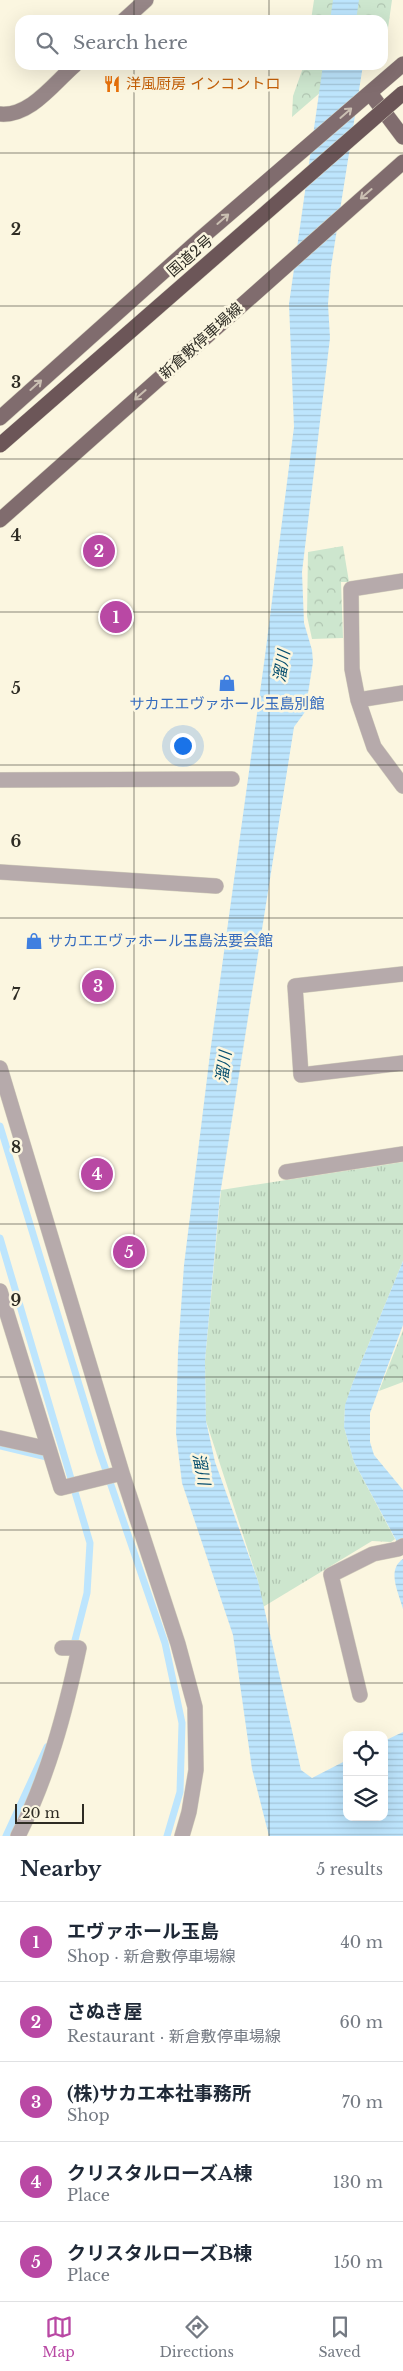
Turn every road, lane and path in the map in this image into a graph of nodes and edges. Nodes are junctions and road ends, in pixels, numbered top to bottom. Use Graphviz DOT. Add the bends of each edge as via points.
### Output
graph roads {
  1 [pos="146,0"];
  2 [pos="130,15"];
  3 [pos="403,64"];
  4 [pos="69,70"];
  5 [pos="370,92"];
  6 [pos="403,93"];
  7 [pos="0,114"];
  8 [pos="403,137"];
  9 [pos="403,162"];
  10 [pos="0,418"];
  11 [pos="0,445"];
  12 [pos="3,512"];
  13 [pos="403,580"];
  14 [pos="403,693"];
  15 [pos="358,700"];
  16 [pos="232,779"];
  17 [pos="0,780"];
  18 [pos="403,786"];
  19 [pos="0,872"];
  20 [pos="216,886"];
  21 [pos="403,974"];
  22 [pos="403,1063"];
  23 [pos="0,1068"];
  24 [pos="403,1154"];
  25 [pos="286,1172"];
  26 [pos="0,1292"];
  27 [pos="0,1438"];
  28 [pos="51,1455"];
  29 [pos="112,1475"];
  30 [pos="400,1547"];
  31 [pos="68,1648"];
  32 [pos="360,1695"];
  33 [pos="18,1836"];
  34 [pos="182,1836"];
  1 -- 2 [label="street"];
  3 -- 5 [label="main road"];
  4 -- 7 [label="street" via="25,109 8,115"];
  5 -- 8 [label="main road"];
  10 -- 5 [label="main road, one-way"];
  6 -- 11 [label="highway, 国道2号, bridge"];
  9 -- 12 [label="main road, 新倉敷停車場線, one-way"];
  13 -- 15 [label="street" via="351,590 352,669"];
  14 -- 15 [label="street"];
  15 -- 18 [label="street" via="374,747"];
  16 -- 17 [label="street"];
  19 -- 20 [label="street"];
  21 -- 22 [label="street" via="295,986 301,1074"];
  23 -- 29 [label="street"];
  24 -- 25 [label="street"];
  26 -- 28 [label="street"];
  27 -- 28 [label="street"];
  28 -- 29 [label="street" via="61,1488"];
  29 -- 34 [label="street" via="178,1644 195,1707 196,1770"];
  30 -- 32 [label="street" via="373,1554 332,1574"];
  31 -- 33 [label="street" via="64,1718"];
}
